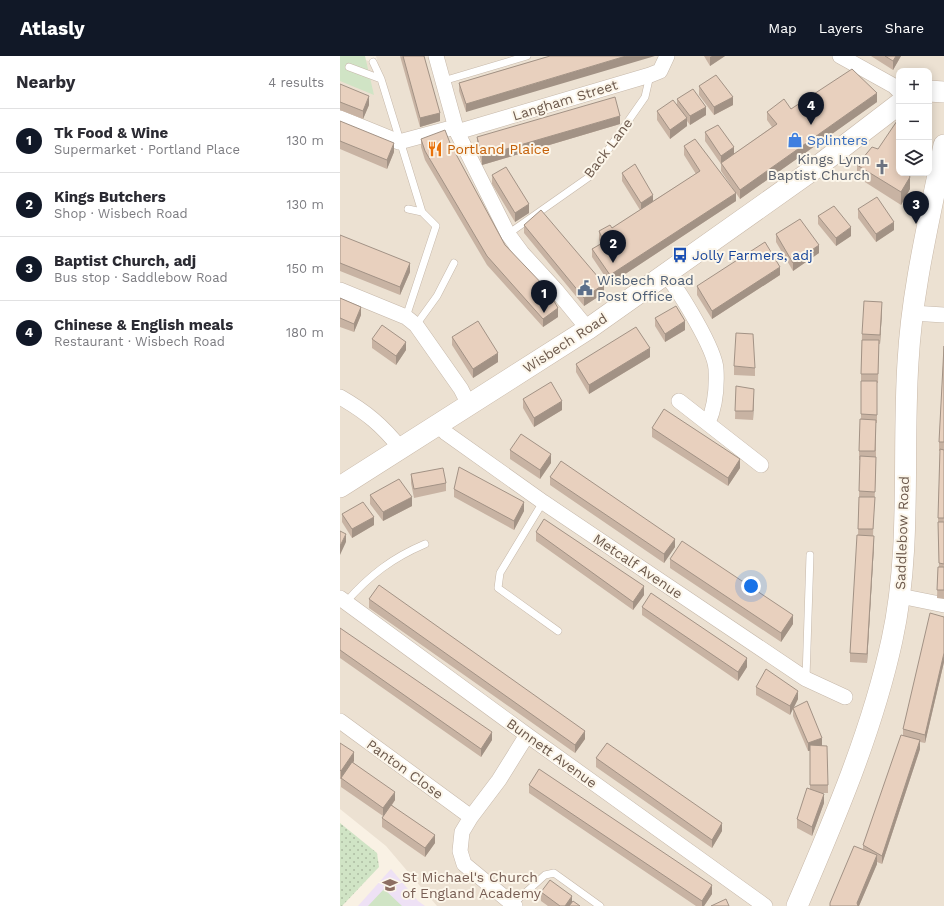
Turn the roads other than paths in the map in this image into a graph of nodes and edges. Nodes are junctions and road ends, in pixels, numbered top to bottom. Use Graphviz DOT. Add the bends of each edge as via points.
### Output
graph roads {
  1 [pos="436,56"];
  2 [pos="527,56"];
  3 [pos="840,56"];
  4 [pos="669,57"];
  5 [pos="373,62"];
  6 [pos="349,67"];
  7 [pos="650,75"];
  8 [pos="381,79"];
  9 [pos="443,81"];
  10 [pos="896,88"];
  11 [pos="932,91"];
  12 [pos="944,92"];
  13 [pos="896,106"];
  14 [pos="340,118"];
  15 [pos="456,129"];
  16 [pos="399,142"];
  17 [pos="944,145"];
  18 [pos="408,209"];
  19 [pos="422,212"];
  20 [pos="508,234"];
  21 [pos="454,263"];
  22 [pos="666,275"];
  23 [pos="340,290"];
  24 [pos="912,313"];
  25 [pos="944,315"];
  26 [pos="411,321"];
  27 [pos="588,329"];
  28 [pos="340,397"];
  29 [pos="679,401"];
  30 [pos="469,405"];
  31 [pos="708,423"];
  32 [pos="438,425"];
  33 [pos="401,449"];
  34 [pos="761,465"];
  35 [pos="340,487"];
  36 [pos="543,502"];
  37 [pos="425,544"];
  38 [pos="810,555"];
  39 [pos="900,596"];
  40 [pos="343,600"];
  41 [pos="944,605"];
  42 [pos="558,631"];
  43 [pos="806,679"];
  44 [pos="845,697"];
  45 [pos="340,721"];
  46 [pos="527,735"];
  47 [pos="471,817"];
  48 [pos="514,905"];
  49 [pos="600,906"];
  50 [pos="765,906"];
  51 [pos="797,906"];
  1 -- 9 [label="street"];
  2 -- 9 [label="lane"];
  3 -- 10 [label="street"];
  4 -- 7 [label="street, Langham Street" via="660,71"];
  5 -- 8 [label="lane"];
  6 -- 8 [label="lane"];
  7 -- 15 [label="street, Langham Street"];
  7 -- 20 [label="lane, Back Lane" via="645,97 589,177"];
  8 -- 16 [label="lane"];
  9 -- 15 [label="street"];
  11 -- 12 [label="street"];
  13 -- 22 [label="street, Wisbech Road" via="814,170"];
  14 -- 16 [label="street"];
  15 -- 16 [label="street, Langham Street"];
  15 -- 20 [label="street"];
  16 -- 19 [label="lane"];
  17 -- 24 [label="street, Saddlebow Road"];
  18 -- 19 [label="lane"];
  19 -- 26 [label="lane" via="436,226"];
  20 -- 27 [label="street" via="522,254"];
  21 -- 26 [label="lane" via="437,296"];
  22 -- 27 [label="street, Wisbech Road"];
  22 -- 31 [label="street" via="678,290 713,355 716,369 714,409"];
  23 -- 26 [label="street"];
  24 -- 25 [label="street"];
  24 -- 39 [label="street, Saddlebow Road" via="907,377"];
  26 -- 30 [label="street" via="462,389"];
  27 -- 30 [label="street, Wisbech Road"];
  28 -- 33 [label="street" via="368,414 392,436"];
  29 -- 31 [label="street"];
  30 -- 32 [label="street, Wisbech Road"];
  31 -- 34 [label="street"];
  32 -- 33 [label="street, Wisbech Road"];
  32 -- 36 [label="street, Metcalf Avenue"];
  33 -- 35 [label="street, Wisbech Road"];
  36 -- 42 [label="lane" via="500,573 498,588"];
  36 -- 43 [label="street, Metcalf Avenue"];
  37 -- 40 [label="lane" via="403,553"];
  38 -- 43 [label="lane"];
  39 -- 41 [label="street"];
  39 -- 51 [label="street, Saddlebow Road" via="876,703 840,806"];
  40 -- 46 [label="street, Bunnett Avenue"];
  43 -- 44 [label="street, Metcalf Avenue"];
  45 -- 47 [label="street, Panton Close"];
  46 -- 47 [label="street" via="499,780"];
  46 -- 50 [label="street, Bunnett Avenue"];
  47 -- 48 [label="street" via="462,832 460,851 464,864"];
  48 -- 49 [label="lane" via="545,875 554,873"];
}
